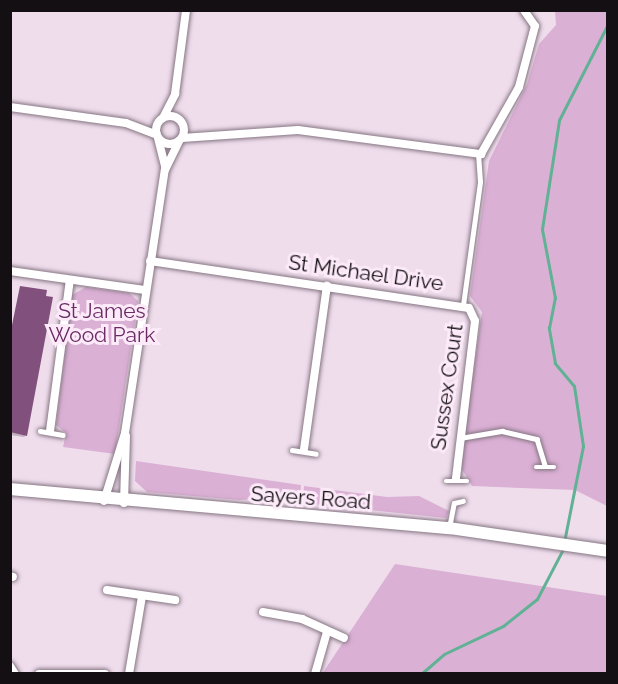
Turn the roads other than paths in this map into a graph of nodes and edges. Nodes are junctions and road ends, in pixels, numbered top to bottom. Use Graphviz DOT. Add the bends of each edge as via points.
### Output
graph roads {
  1 [pos="186,10"];
  2 [pos="524,10"];
  3 [pos="175,94"];
  4 [pos="10,107"];
  5 [pos="161,119"];
  6 [pos="182,122"];
  7 [pos="126,123"];
  8 [pos="208,135"];
  9 [pos="157,136"];
  10 [pos="180,140"];
  11 [pos="478,156"];
  12 [pos="165,170"];
  13 [pos="150,261"];
  14 [pos="10,271"];
  15 [pos="70,280"];
  16 [pos="327,286"];
  17 [pos="145,290"];
  18 [pos="463,305"];
  19 [pos="45,431"];
  20 [pos="125,433"];
  21 [pos="63,435"];
  22 [pos="458,438"];
  23 [pos="304,449"];
  24 [pos="292,450"];
  25 [pos="316,454"];
  26 [pos="545,466"];
  27 [pos="536,467"];
  28 [pos="554,467"];
  29 [pos="451,480"];
  30 [pos="467,481"];
  31 [pos="10,489"];
  32 [pos="463,501"];
  33 [pos="104,502"];
  34 [pos="124,503"];
  35 [pos="449,528"];
  36 [pos="607,551"];
  37 [pos="107,590"];
  38 [pos="142,596"];
  39 [pos="175,600"];
  40 [pos="263,612"];
  41 [pos="327,632"];
  42 [pos="344,638"];
  43 [pos="10,666"];
  44 [pos="15,674"];
  45 [pos="39,674"];
  46 [pos="105,674"];
  47 [pos="129,674"];
  48 [pos="315,674"];
  1 -- 3 [label="street"];
  2 -- 11 [label="street" via="535,26 519,87"];
  3 -- 5 [label="street"];
  3 -- 6 [label="street"];
  4 -- 7 [label="street"];
  5 -- 6 [label="street"];
  5 -- 7 [label="street"];
  5 -- 9 [label="street"];
  6 -- 8 [label="street"];
  6 -- 10 [label="street"];
  7 -- 9 [label="street"];
  8 -- 10 [label="street"];
  8 -- 11 [label="street" via="298,130"];
  9 -- 10 [label="street" via="168,144"];
  9 -- 12 [label="street"];
  10 -- 12 [label="street"];
  11 -- 18 [label="lane, St Michael Drive" via="480,182"];
  12 -- 13 [label="street"];
  13 -- 16 [label="street, St Michael Drive"];
  13 -- 17 [label="street"];
  14 -- 15 [label="street"];
  15 -- 17 [label="street"];
  15 -- 19 [label="street"];
  16 -- 18 [label="street, St Michael Drive"];
  16 -- 23 [label="street"];
  17 -- 20 [label="street"];
  18 -- 22 [label="street, Sussex Court" via="475,321"];
  19 -- 21 [label="lane"];
  20 -- 33 [label="street"];
  20 -- 34 [label="street"];
  22 -- 26 [label="lane" via="502,431 537,439"];
  22 -- 29 [label="street, Sussex Court"];
  23 -- 24 [label="lane"];
  23 -- 25 [label="lane"];
  26 -- 27 [label="lane"];
  26 -- 28 [label="lane"];
  29 -- 30 [label="lane, Sussex Court"];
  31 -- 33 [label="main road, Sayers Road"];
  32 -- 35 [label="lane" via="454,503"];
  33 -- 34 [label="main road, Sayers Road"];
  34 -- 35 [label="main road, Sayers Road"];
  35 -- 36 [label="main road, Sayers Road"];
  37 -- 38 [label="street"];
  38 -- 39 [label="street"];
  38 -- 47 [label="street"];
  40 -- 41 [label="street" via="302,619"];
  41 -- 42 [label="street"];
  41 -- 48 [label="street"];
  43 -- 44 [label="street"];
  45 -- 46 [label="street" via="72,669"];
}
